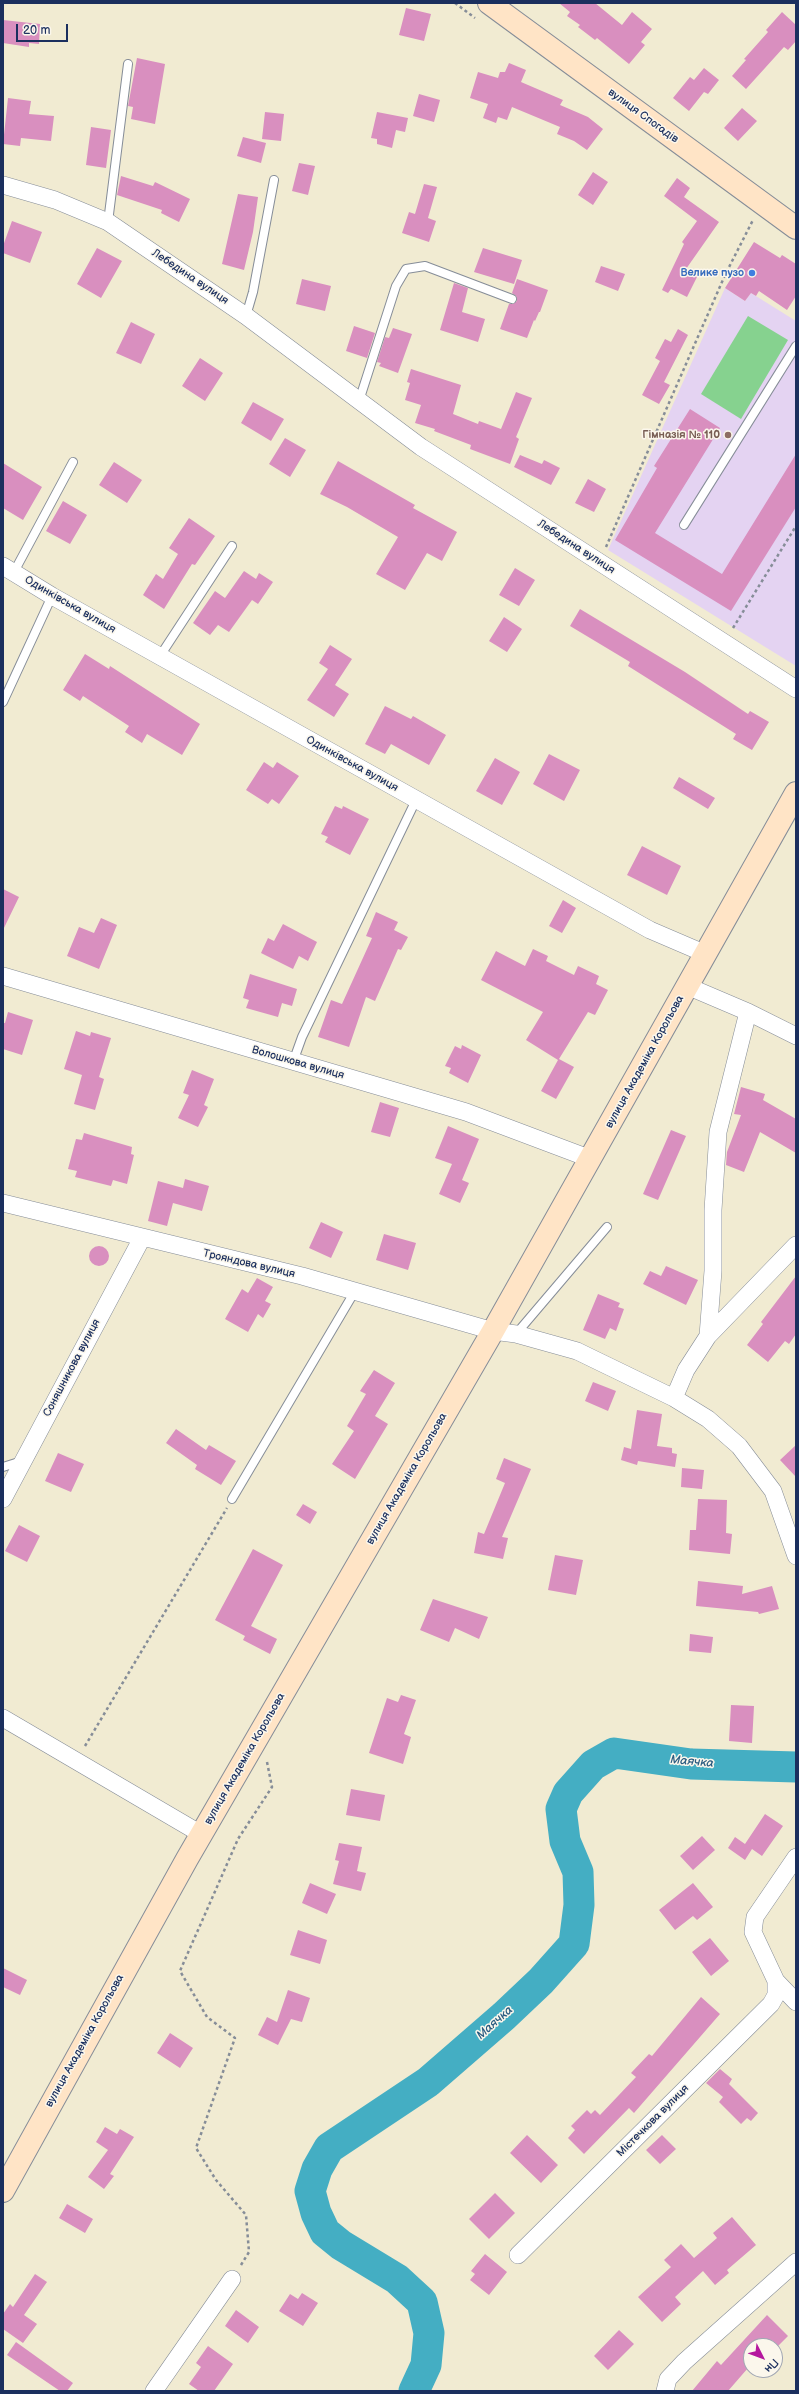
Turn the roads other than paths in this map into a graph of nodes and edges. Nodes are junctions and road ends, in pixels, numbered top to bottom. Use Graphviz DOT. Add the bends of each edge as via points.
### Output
graph roads {
  1 [pos="490,3"];
  2 [pos="128,64"];
  3 [pos="274,180"];
  4 [pos="3,185"];
  5 [pos="108,222"];
  6 [pos="796,228"];
  7 [pos="512,299"];
  8 [pos="246,316"];
  9 [pos="796,346"];
  10 [pos="359,402"];
  11 [pos="73,462"];
  12 [pos="684,525"];
  13 [pos="232,546"];
  14 [pos="8,569"];
  15 [pos="52,596"];
  16 [pos="160,656"];
  17 [pos="796,689"];
  18 [pos="3,702"];
  19 [pos="796,793"];
  20 [pos="416,800"];
  21 [pos="706,954"];
  22 [pos="3,976"];
  23 [pos="687,986"];
  24 [pos="748,1012"];
  25 [pos="796,1036"];
  26 [pos="293,1062"];
  27 [pos="591,1159"];
  28 [pos="3,1203"];
  29 [pos="607,1227"];
  30 [pos="142,1238"];
  31 [pos="796,1245"];
  32 [pos="355,1290"];
  33 [pos="493,1331"];
  34 [pos="516,1334"];
  35 [pos="708,1336"];
  36 [pos="674,1398"];
  37 [pos="23,1460"];
  38 [pos="3,1467"];
  39 [pos="3,1499"];
  40 [pos="232,1499"];
  41 [pos="796,1556"];
  42 [pos="3,1718"];
  43 [pos="201,1834"];
  44 [pos="796,1857"];
  45 [pos="776,1981"];
  46 [pos="796,2002"];
  47 [pos="3,2191"];
  48 [pos="518,2255"];
  49 [pos="796,2262"];
  50 [pos="232,2279"];
  51 [pos="154,2391"];
  52 [pos="665,2391"];
  1 -- 6 [label="main road, вулиця Спогадів"];
  2 -- 5 [label="lane"];
  3 -- 8 [label="lane" via="253,292"];
  4 -- 5 [label="street, Лебедина вулиця" via="55,200"];
  5 -- 8 [label="street, Лебедина вулиця"];
  7 -- 10 [label="lane" via="425,266 406,269 396,286"];
  8 -- 10 [label="street, Лебедина вулиця"];
  9 -- 12 [label="lane"];
  10 -- 17 [label="street, Лебедина вулиця" via="420,447"];
  11 -- 14 [label="lane"];
  13 -- 16 [label="lane"];
  14 -- 15 [label="street, Одинківська вулиця"];
  15 -- 16 [label="street, Одинківська вулиця"];
  15 -- 18 [label="lane"];
  16 -- 20 [label="street, Одинківська вулиця"];
  19 -- 21 [label="main road, вулиця Академіка Корольова"];
  20 -- 21 [label="street, Одинківська вулиця" via="650,930"];
  20 -- 26 [label="lane" via="302,1037"];
  21 -- 23 [label="main road, вулиця Академіка Корольова"];
  22 -- 26 [label="street, Волошкова вулиця"];
  23 -- 24 [label="street"];
  23 -- 27 [label="main road, вулиця Академіка Корольова"];
  24 -- 25 [label="street"];
  24 -- 35 [label="street" via="718,1132"];
  26 -- 27 [label="street, Волошкова вулиця" via="466,1112"];
  27 -- 33 [label="main road, вулиця Академіка Корольова"];
  28 -- 30 [label="street, Трояндова вулиця"];
  29 -- 34 [label="lane"];
  30 -- 32 [label="street, Трояндова вулиця"];
  30 -- 37 [label="street, Соняшникова вулиця"];
  31 -- 35 [label="street"];
  32 -- 33 [label="street, Трояндова вулиця"];
  32 -- 40 [label="lane"];
  33 -- 34 [label="street"];
  33 -- 43 [label="main road, вулиця Академіка Корольова"];
  34 -- 36 [label="street" via="577,1351"];
  35 -- 36 [label="street" via="686,1370"];
  36 -- 41 [label="street" via="708,1420 739,1446 773,1491"];
  37 -- 38 [label="lane"];
  37 -- 39 [label="street, Соняшникова вулиця"];
  42 -- 43 [label="street"];
  43 -- 47 [label="main road, вулиця Академіка Корольова"];
  44 -- 45 [label="street" via="755,1917 753,1932"];
  45 -- 46 [label="street"];
  45 -- 48 [label="street, Містечкова вулиця" via="776,1995 771,2004"];
  49 -- 52 [label="street" via="684,2362 668,2379"];
  50 -- 51 [label="street"];
}
